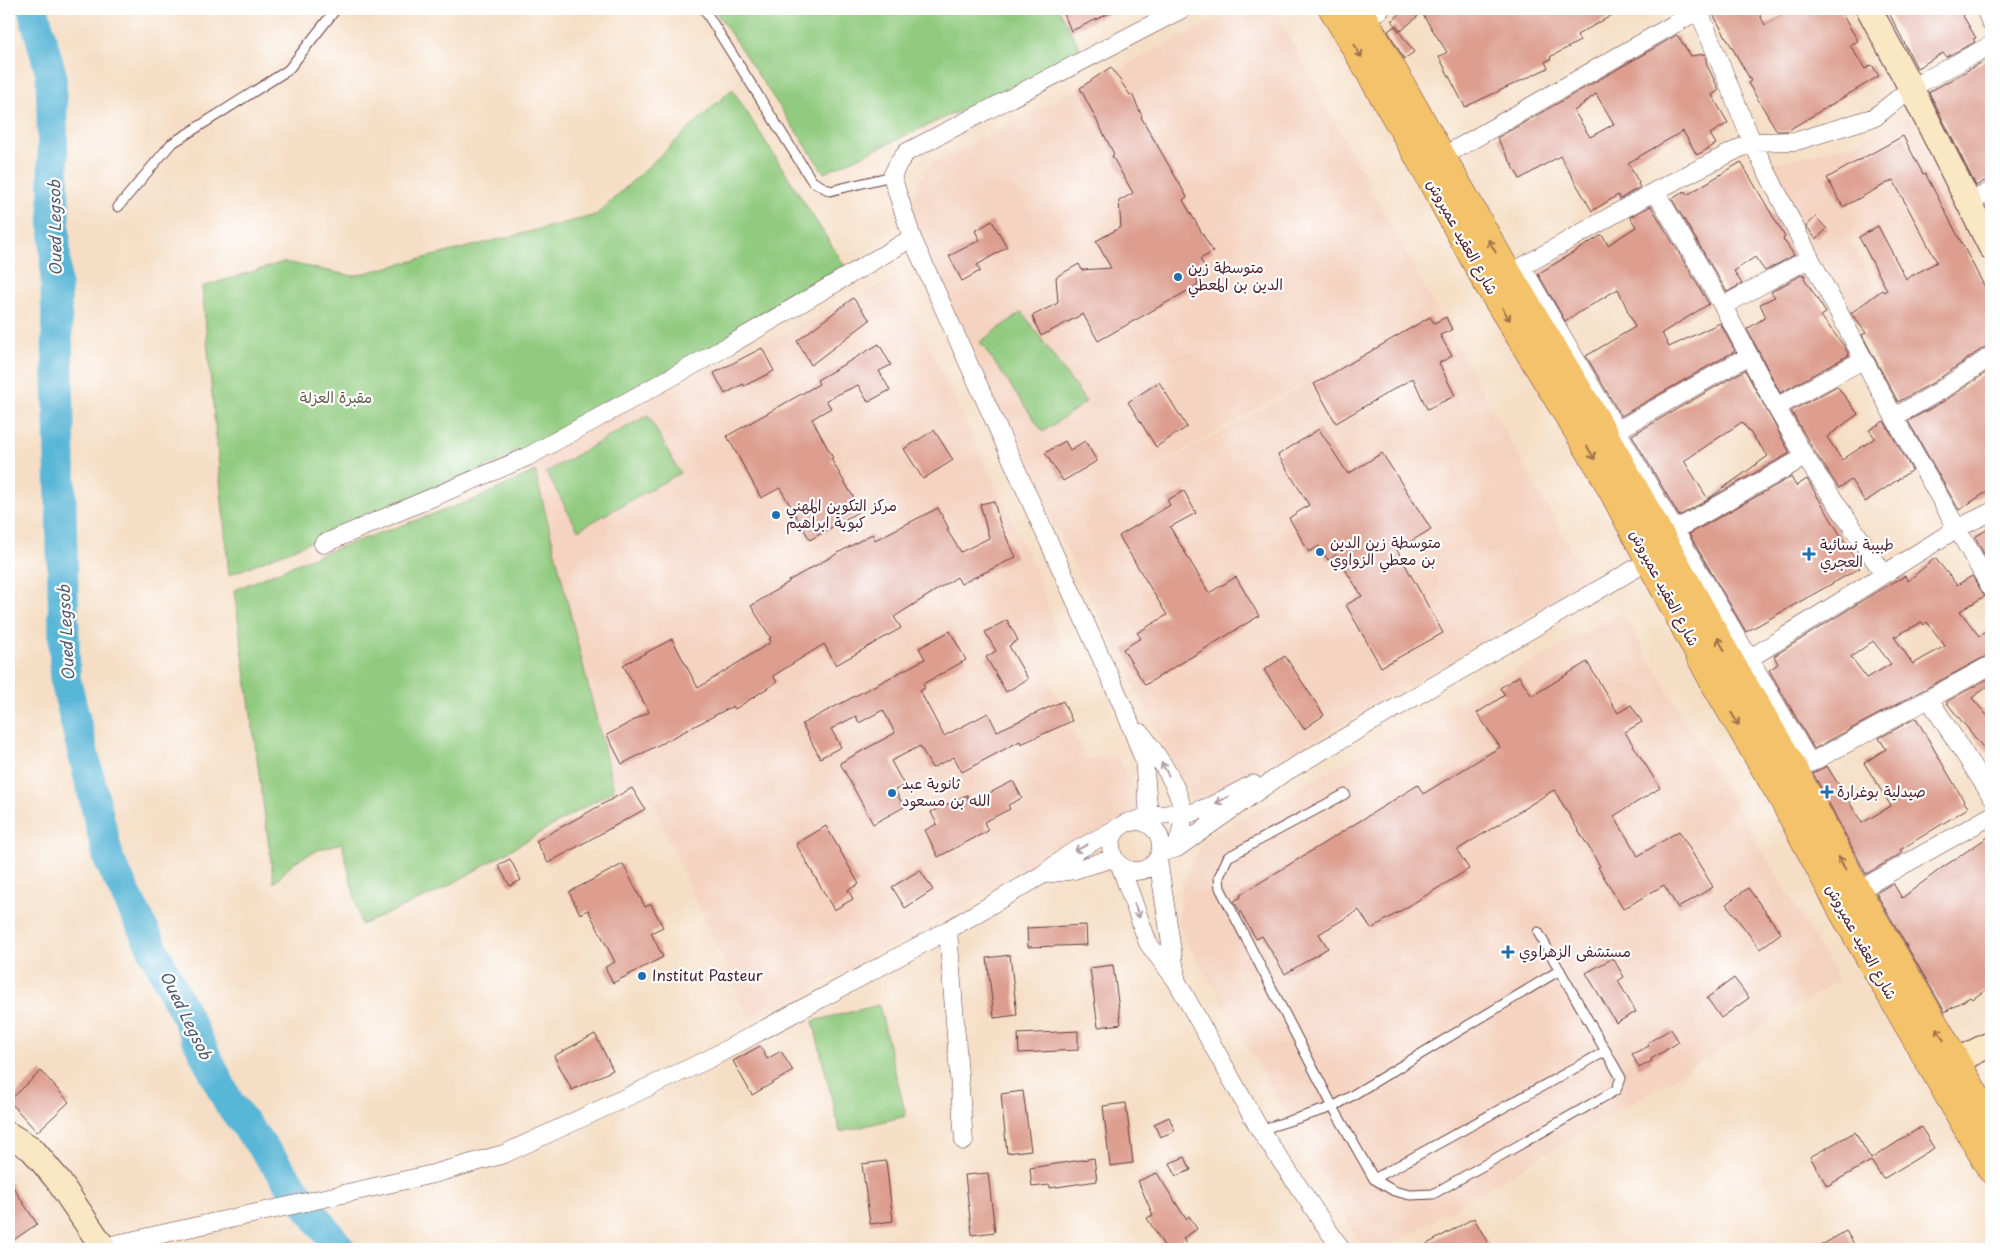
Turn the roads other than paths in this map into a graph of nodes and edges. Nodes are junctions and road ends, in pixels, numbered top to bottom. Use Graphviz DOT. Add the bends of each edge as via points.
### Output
graph roads {
  1 [pos="336,9"];
  2 [pos="704,9"];
  3 [pos="1182,9"];
  4 [pos="1333,9"];
  5 [pos="1698,9"];
  6 [pos="1869,9"];
  7 [pos="1984,9"];
  8 [pos="1368,12"];
  9 [pos="1991,23"];
  10 [pos="1991,45"];
  11 [pos="1911,88"];
  12 [pos="1752,142"];
  13 [pos="1442,157"];
  14 [pos="892,176"];
  15 [pos="1655,191"];
  16 [pos="1991,191"];
  17 [pos="1968,203"];
  18 [pos="118,207"];
  19 [pos="912,238"];
  20 [pos="1991,247"];
  21 [pos="1810,258"];
  22 [pos="1506,276"];
  23 [pos="1723,306"];
  24 [pos="1748,356"];
  25 [pos="1991,356"];
  26 [pos="1863,360"];
  27 [pos="1776,407"];
  28 [pos="1894,417"];
  29 [pos="1618,430"];
  30 [pos="1805,457"];
  31 [pos="1991,512"];
  32 [pos="1956,529"];
  33 [pos="323,544"];
  34 [pos="1662,544"];
  35 [pos="1884,574"];
  36 [pos="1991,588"];
  37 [pos="1991,665"];
  38 [pos="1733,670"];
  39 [pos="1929,699"];
  40 [pos="1126,713"];
  41 [pos="1802,766"];
  42 [pos="1282,774"];
  43 [pos="1345,794"];
  44 [pos="1991,795"];
  45 [pos="1149,816"];
  46 [pos="1183,816"];
  47 [pos="1991,816"];
  48 [pos="1127,824"];
  49 [pos="1165,853"];
  50 [pos="1117,861"];
  51 [pos="1042,875"];
  52 [pos="1857,890"];
  53 [pos="948,930"];
  54 [pos="1538,932"];
  55 [pos="1560,970"];
  56 [pos="1176,980"];
  57 [pos="1991,1044"];
  58 [pos="1606,1051"];
  59 [pos="1945,1066"];
  60 [pos="1333,1107"];
  61 [pos="1991,1122"];
  62 [pos="1260,1130"];
  63 [pos="9,1135"];
  64 [pos="964,1141"];
  65 [pos="1991,1169"];
  66 [pos="1374,1179"];
  67 [pos="103,1248"];
  68 [pos="1341,1249"];
  1 -- 18 [label="lane" via="288,70 171,144"];
  2 -- 14 [label="lane" via="812,181 830,192"];
  3 -- 14 [label="street" via="907,152"];
  4 -- 22 [label="main road, شارع العقيد عميروش, one-way" via="1414,150"];
  5 -- 12 [label="street"];
  5 -- 13 [label="street"];
  6 -- 11 [label="street"];
  7 -- 9 [label="street"];
  8 -- 13 [label="main road, شارع العقيد عميروش"];
  10 -- 11 [label="street"];
  11 -- 12 [label="street" via="1875,117 1797,141"];
  11 -- 17 [label="street"];
  12 -- 15 [label="street"];
  12 -- 21 [label="street"];
  22 -- 13 [label="main road, شارع العقيد عميروش, one-way"];
  14 -- 19 [label="street"];
  15 -- 22 [label="street"];
  15 -- 23 [label="street"];
  16 -- 17 [label="street"];
  17 -- 20 [label="street"];
  19 -- 33 [label="street" via="728,346 527,457"];
  19 -- 40 [label="street"];
  21 -- 23 [label="street"];
  21 -- 26 [label="street"];
  22 -- 29 [label="street"];
  22 -- 34 [label="main road, شارع العقيد عميروش" via="1596,422"];
  23 -- 24 [label="street"];
  24 -- 27 [label="street"];
  24 -- 29 [label="street"];
  25 -- 28 [label="street"];
  26 -- 27 [label="street"];
  26 -- 28 [label="street"];
  27 -- 30 [label="street"];
  28 -- 32 [label="street"];
  29 -- 34 [label="street"];
  30 -- 34 [label="street"];
  30 -- 35 [label="street"];
  31 -- 32 [label="street"];
  32 -- 35 [label="street"];
  32 -- 36 [label="street"];
  34 -- 38 [label="main road, شارع العقيد عميروش"];
  34 -- 42 [label="street"];
  35 -- 38 [label="street"];
  37 -- 39 [label="street"];
  38 -- 41 [label="main road, شارع العقيد عميروش"];
  38 -- 59 [label="main road, شارع العقيد عميروش, one-way" via="1783,798 1841,908"];
  39 -- 41 [label="street"];
  39 -- 44 [label="street"];
  40 -- 45 [label="street" via="1144,760"];
  46 -- 40 [label="street, one-way" via="1159,758"];
  52 -- 41 [label="main road, شارع العقيد عميروش, one-way"];
  42 -- 46 [label="street, one-way" via="1252,784"];
  42 -- 49 [label="street"];
  43 -- 60 [label="lane" via="1228,857 1219,877 1220,888"];
  45 -- 46 [label="street"];
  45 -- 48 [label="street"];
  46 -- 49 [label="street"];
  47 -- 52 [label="street"];
  48 -- 49 [label="street" via="1140,822 1155,829"];
  48 -- 50 [label="street" via="1114,836 1112,844"];
  48 -- 51 [label="street, one-way" via="1068,855"];
  49 -- 50 [label="street" via="1141,871 1126,869"];
  49 -- 56 [label="street"];
  50 -- 51 [label="street"];
  50 -- 56 [label="street, one-way" via="1148,944"];
  51 -- 53 [label="street"];
  59 -- 52 [label="main road, شارع العقيد عميروش, one-way"];
  53 -- 64 [label="street"];
  53 -- 67 [label="street" via="709,1059 504,1154 433,1174"];
  54 -- 55 [label="lane"];
  55 -- 58 [label="lane"];
  55 -- 60 [label="lane"];
  56 -- 62 [label="street"];
  57 -- 59 [label="street"];
  58 -- 66 [label="lane"];
  58 -- 66 [label="lane" via="1621,1078 1616,1090 1433,1194 1410,1196"];
  59 -- 61 [label="main road, شارع العقيد عميروش"];
  59 -- 65 [label="main road, شارع العقيد عميروش"];
  60 -- 62 [label="lane"];
  60 -- 66 [label="lane"];
  62 -- 68 [label="street"];
  63 -- 67 [label="street" via="32,1149 58,1178"];
}
